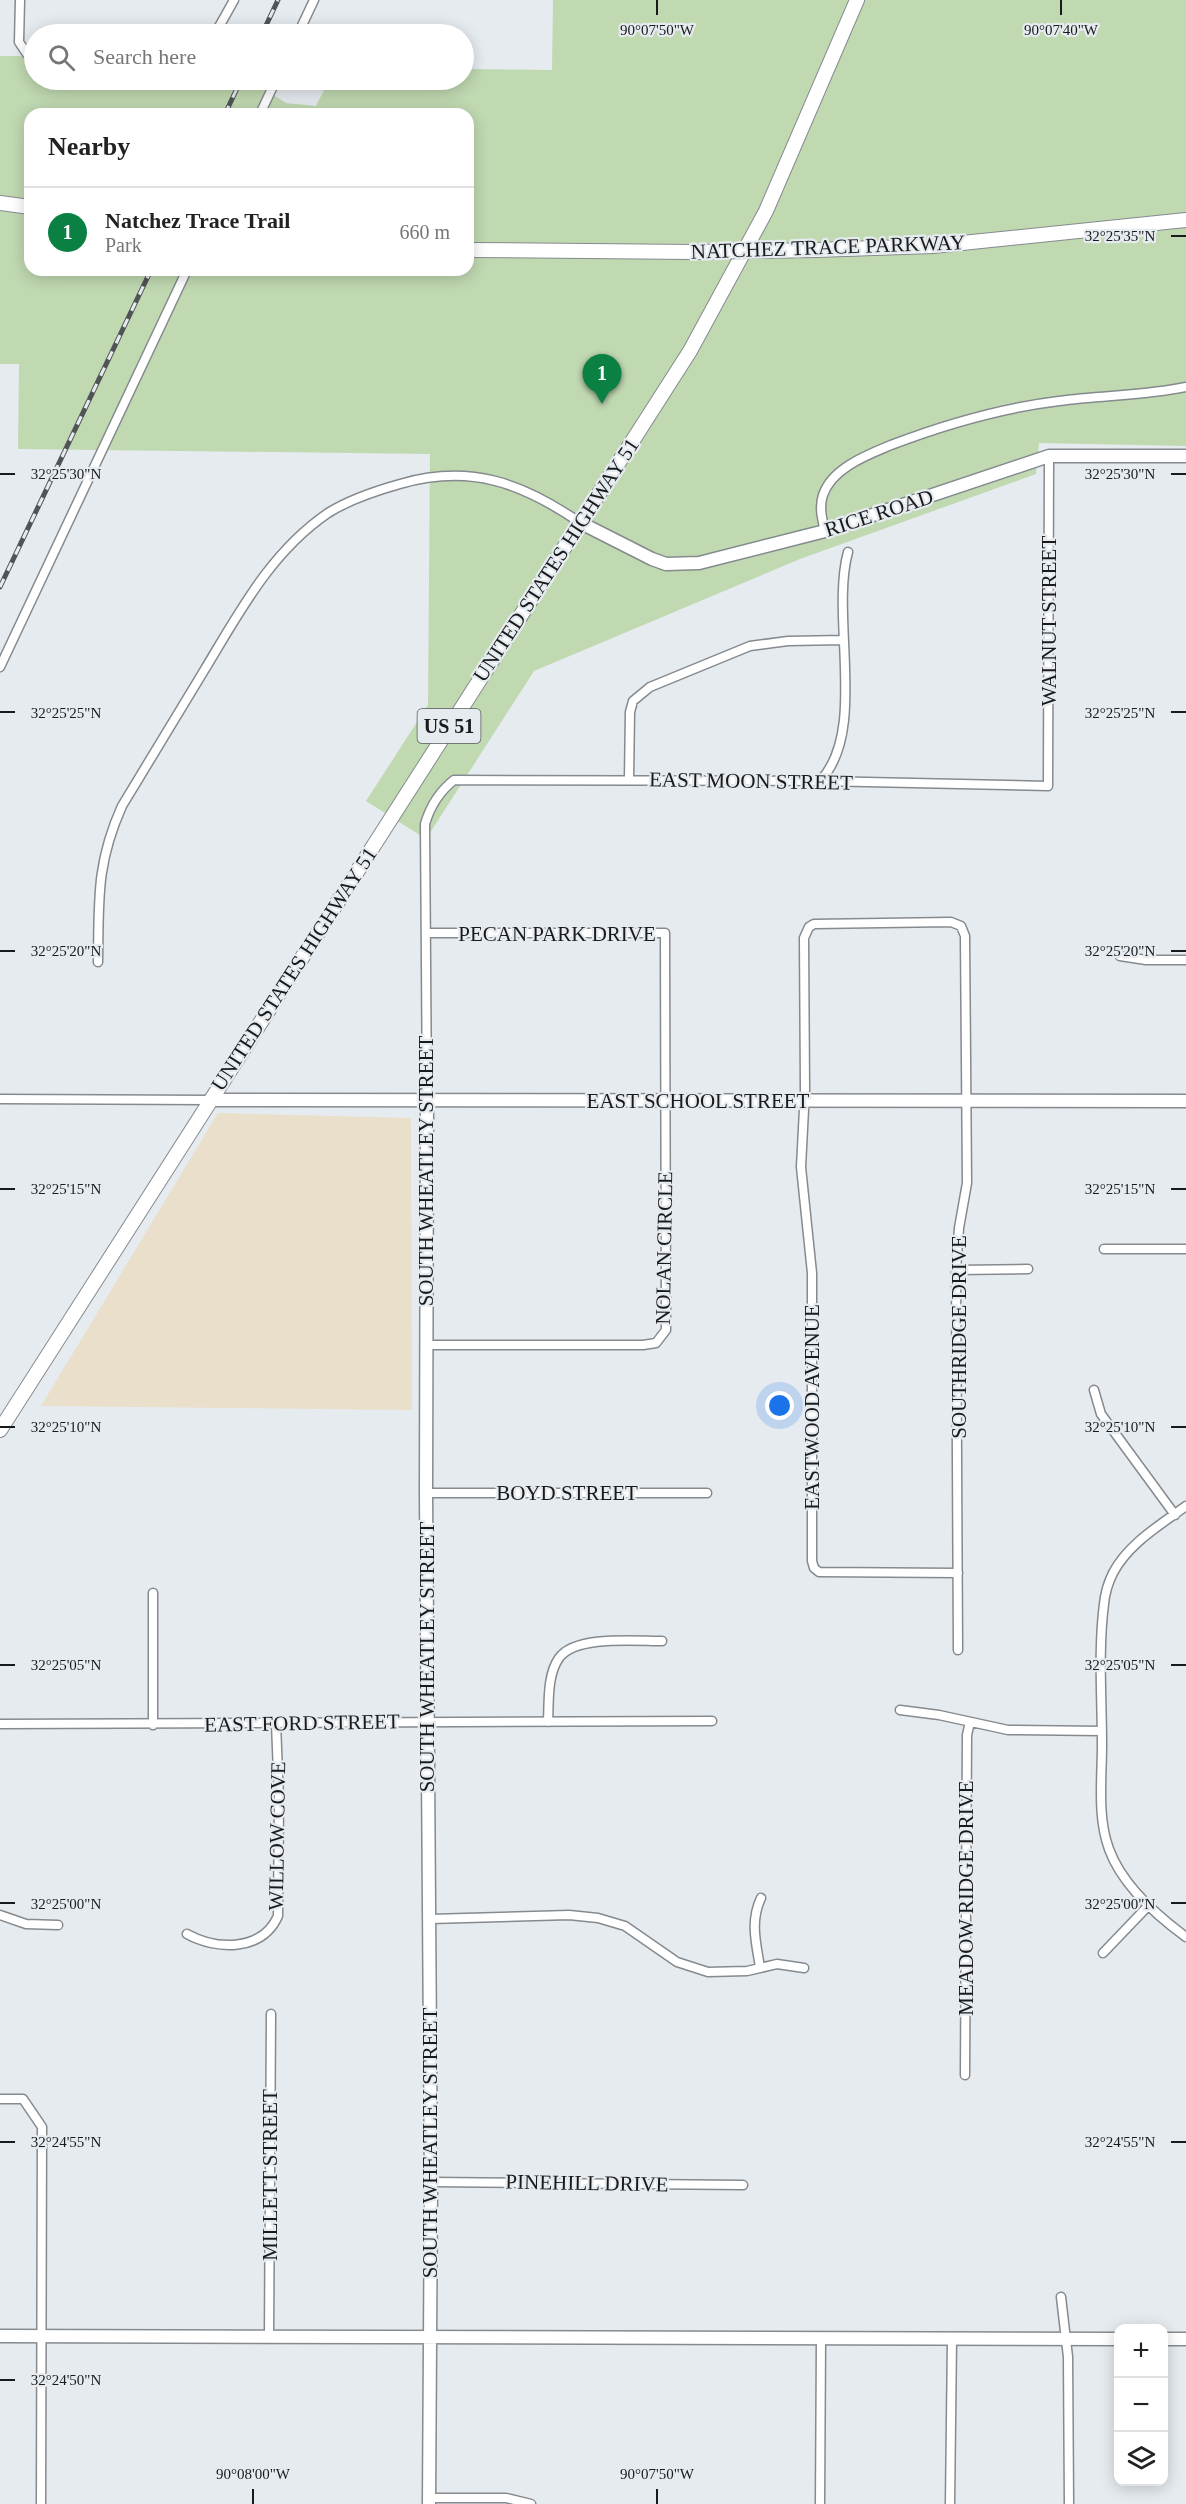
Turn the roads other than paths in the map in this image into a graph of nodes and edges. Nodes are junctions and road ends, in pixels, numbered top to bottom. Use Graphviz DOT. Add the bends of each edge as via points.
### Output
graph roads {
  1 [pos="20,0"];
  2 [pos="234,0"];
  3 [pos="314,0"];
  4 [pos="856,0"];
  5 [pos="220,24"];
  6 [pos="303,24"];
  7 [pos="24,51"];
  8 [pos="271,90"];
  9 [pos="263,108"];
  10 [pos="0,203"];
  11 [pos="24,206"];
  12 [pos="1186,220"];
  13 [pos="474,250"];
  14 [pos="184,276"];
  15 [pos="1186,387"];
  16 [pos="1049,456"];
  17 [pos="1186,456"];
  18 [pos="579,522"];
  19 [pos="825,531"];
  20 [pos="848,552"];
  21 [pos="844,640"];
  22 [pos="0,667"];
  23 [pos="629,779"];
  24 [pos="820,781"];
  25 [pos="1048,786"];
  26 [pos="429,810"];
  27 [pos="426,933"];
  28 [pos="1120,956"];
  29 [pos="1186,960"];
  30 [pos="98,962"];
  31 [pos="0,1100"];
  32 [pos="210,1100"];
  33 [pos="427,1101"];
  34 [pos="664,1101"];
  35 [pos="803,1101"];
  36 [pos="1186,1101"];
  37 [pos="966,1102"];
  38 [pos="1104,1249"];
  39 [pos="1186,1249"];
  40 [pos="1028,1269"];
  41 [pos="956,1270"];
  42 [pos="426,1345"];
  43 [pos="1094,1390"];
  44 [pos="0,1430"];
  45 [pos="426,1493"];
  46 [pos="707,1493"];
  47 [pos="1186,1506"];
  48 [pos="1174,1515"];
  49 [pos="958,1573"];
  50 [pos="153,1593"];
  51 [pos="662,1641"];
  52 [pos="958,1650"];
  53 [pos="900,1710"];
  54 [pos="712,1720"];
  55 [pos="427,1722"];
  56 [pos="548,1722"];
  57 [pos="970,1722"];
  58 [pos="276,1723"];
  59 [pos="0,1724"];
  60 [pos="153,1725"];
  61 [pos="1102,1731"];
  62 [pos="761,1898"];
  63 [pos="1149,1905"];
  64 [pos="0,1916"];
  65 [pos="430,1919"];
  66 [pos="58,1925"];
  67 [pos="187,1934"];
  68 [pos="1186,1937"];
  69 [pos="1103,1953"];
  70 [pos="760,1968"];
  71 [pos="804,1968"];
  72 [pos="271,2014"];
  73 [pos="965,2075"];
  74 [pos="0,2098"];
  75 [pos="431,2182"];
  76 [pos="744,2185"];
  77 [pos="1061,2297"];
  78 [pos="0,2336"];
  79 [pos="42,2336"];
  80 [pos="269,2337"];
  81 [pos="429,2337"];
  82 [pos="821,2339"];
  83 [pos="952,2339"];
  84 [pos="1066,2339"];
  85 [pos="1114,2339"];
  86 [pos="1168,2339"];
  87 [pos="1186,2339"];
  88 [pos="429,2501"];
  89 [pos="41,2504"];
  90 [pos="531,2504"];
  91 [pos="820,2504"];
  92 [pos="950,2504"];
  93 [pos="1069,2504"];
  1 -- 7 [label="street"];
  2 -- 5 [label="street"];
  3 -- 6 [label="street"];
  4 -- 18 [label="main road, UNITED STATES HIGHWAY 51 / US 51" via="766,211 690,351"];
  8 -- 9 [label="street"];
  10 -- 11 [label="main road"];
  12 -- 13 [label="main road, NATCHEZ TRACE PARKWAY, bridge" via="933,246 695,252"];
  14 -- 22 [label="street"];
  15 -- 19 [label="street" via="999,411 882,449 833,478 821,505"];
  16 -- 17 [label="street, RICE ROAD"];
  16 -- 19 [label="street, RICE ROAD"];
  16 -- 25 [label="street, WALNUT STREET"];
  18 -- 19 [label="street, RICE ROAD" via="638,555 683,565 718,560"];
  18 -- 30 [label="street" via="547,499 494,479 453,475 418,479 368,494 330,512 301,535 253,589 122,806 100,872"];
  18 -- 32 [label="main road, UNITED STATES HIGHWAY 51 / US 51"];
  20 -- 21 [label="street" via="842,590"];
  21 -- 23 [label="street" via="788,640 750,646 650,687 633,701 630,712"];
  21 -- 24 [label="street" via="842,738 838,756"];
  23 -- 24 [label="street, EAST MOON STREET"];
  23 -- 26 [label="street, EAST MOON STREET" via="454,780"];
  24 -- 25 [label="street, EAST MOON STREET"];
  26 -- 27 [label="street, SOUTH WHEATLEY STREET" via="425,824"];
  27 -- 33 [label="street, SOUTH WHEATLEY STREET"];
  27 -- 34 [label="street, PECAN PARK DRIVE" via="665,933"];
  28 -- 29 [label="street"];
  31 -- 32 [label="street"];
  32 -- 33 [label="street, EAST SCHOOL STREET"];
  32 -- 44 [label="main road, UNITED STATES HIGHWAY 51 / US 51"];
  33 -- 34 [label="street, EAST SCHOOL STREET"];
  33 -- 42 [label="street, SOUTH WHEATLEY STREET"];
  34 -- 35 [label="street, EAST SCHOOL STREET"];
  34 -- 42 [label="street, NOLAN CIRCLE" via="666,1330 656,1343"];
  35 -- 37 [label="street, EAST SCHOOL STREET"];
  35 -- 37 [label="street, SOUTHRIDGE DRIVE" via="804,938 809,927 819,923 951,922 961,926 965,936"];
  35 -- 49 [label="street, EASTWOOD AVENUE" via="801,1167 812,1273 814,1568 819,1572"];
  36 -- 37 [label="street, EAST SCHOOL STREET"];
  37 -- 41 [label="street, SOUTHRIDGE DRIVE" via="967,1183"];
  38 -- 39 [label="street"];
  40 -- 41 [label="street"];
  41 -- 49 [label="street, SOUTHRIDGE DRIVE"];
  42 -- 45 [label="street, SOUTH WHEATLEY STREET"];
  43 -- 48 [label="street" via="1101,1414"];
  45 -- 46 [label="street, BOYD STREET"];
  45 -- 55 [label="street, SOUTH WHEATLEY STREET"];
  47 -- 48 [label="street"];
  48 -- 61 [label="street" via="1131,1548 1106,1593 1102,1623"];
  49 -- 52 [label="street"];
  50 -- 60 [label="street"];
  51 -- 56 [label="street" via="593,1642 571,1647 558,1658 551,1678"];
  53 -- 57 [label="street"];
  54 -- 56 [label="street, EAST FORD STREET"];
  55 -- 56 [label="street, EAST FORD STREET"];
  55 -- 58 [label="street, EAST FORD STREET"];
  55 -- 65 [label="street, SOUTH WHEATLEY STREET"];
  57 -- 61 [label="street" via="1026,1731"];
  57 -- 73 [label="street, MEADOW RIDGE DRIVE"];
  58 -- 60 [label="street, EAST FORD STREET"];
  58 -- 67 [label="street, WILLOW COVE" via="278,1916 265,1935 241,1944 205,1944"];
  59 -- 60 [label="street, EAST FORD STREET"];
  61 -- 63 [label="street" via="1104,1834 1118,1867"];
  62 -- 70 [label="street" via="754,1928"];
  63 -- 68 [label="street"];
  63 -- 69 [label="street"];
  64 -- 66 [label="street" via="26,1924"];
  65 -- 70 [label="street" via="569,1915 598,1918 625,1926 677,1962 708,1972"];
  65 -- 75 [label="street, SOUTH WHEATLEY STREET"];
  70 -- 71 [label="street" via="777,1964"];
  72 -- 80 [label="street, MILLETT STREET"];
  74 -- 79 [label="street" via="23,2099 42,2127"];
  75 -- 76 [label="street, PINEHILL DRIVE"];
  75 -- 81 [label="street, SOUTH WHEATLEY STREET"];
  77 -- 84 [label="street"];
  78 -- 79 [label="street"];
  79 -- 80 [label="street"];
  79 -- 89 [label="street"];
  80 -- 81 [label="street"];
  81 -- 82 [label="street"];
  81 -- 88 [label="street, SOUTH WHEATLEY STREET"];
  82 -- 83 [label="street"];
  82 -- 91 [label="street"];
  83 -- 84 [label="street"];
  83 -- 92 [label="street"];
  84 -- 85 [label="street"];
  84 -- 93 [label="street"];
  86 -- 87 [label="street"];
  88 -- 90 [label="street" via="506,2498"];
}
